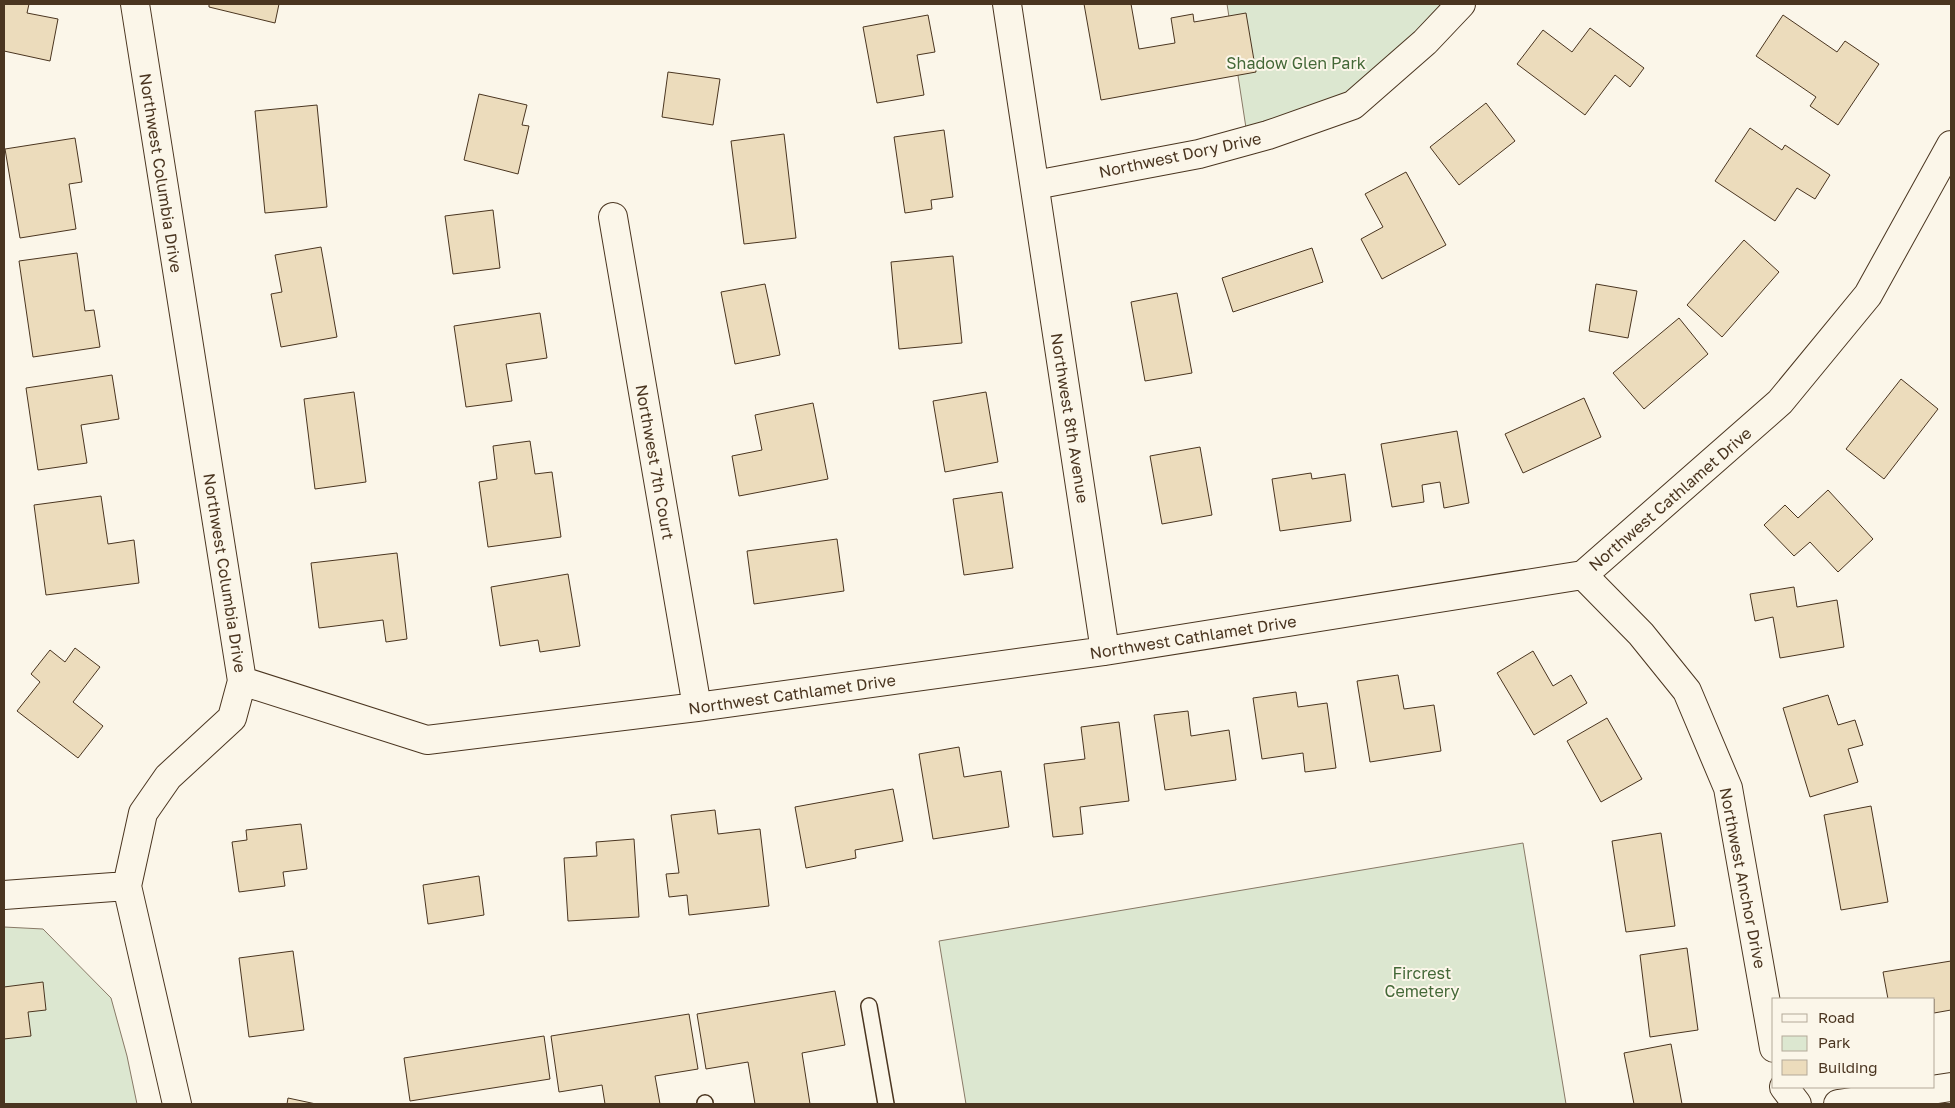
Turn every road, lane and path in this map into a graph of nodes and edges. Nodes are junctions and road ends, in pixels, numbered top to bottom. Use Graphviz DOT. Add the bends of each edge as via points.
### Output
graph roads {
  1 [pos="135,4"];
  2 [pos="1007,4"];
  3 [pos="1461,4"];
  4 [pos="1951,145"];
  5 [pos="1035,185"];
  6 [pos="613,217"];
  7 [pos="1583,575"];
  8 [pos="1105,651"];
  9 [pos="242,681"];
  10 [pos="697,707"];
  11 [pos="128,886"];
  12 [pos="4,895"];
  13 [pos="870,1006"];
  14 [pos="1772,1037"];
  15 [pos="1785,1088"];
  16 [pos="1951,1088"];
  17 [pos="177,1104"];
  18 [pos="886,1104"];
  19 [pos="1797,1104"];
  20 [pos="1838,1104"];
  1 -- 9 [label="street, Northwest Columbia Drive"];
  2 -- 5 [label="street, Northwest 8th Avenue"];
  3 -- 5 [label="street, Northwest Dory Drive" via="1425,42 1353,105 1268,135 1199,154"];
  4 -- 7 [label="street, Northwest Cathlamet Drive" via="1868,295 1780,402"];
  5 -- 8 [label="street, Northwest 8th Avenue"];
  6 -- 10 [label="street, Northwest 7th Court"];
  7 -- 8 [label="street, Northwest Cathlamet Drive"];
  7 -- 14 [label="street, Northwest Anchor Drive" via="1641,634 1687,691 1728,788"];
  8 -- 10 [label="street, Northwest Cathlamet Drive"];
  9 -- 10 [label="street, Northwest Cathlamet Drive" via="427,740"];
  9 -- 11 [label="street, Northwest Columbia Drive" via="232,718 168,778 143,813"];
  11 -- 12 [label="street"];
  11 -- 17 [label="street, Northwest Columbia Drive"];
  13 -- 18 [label="lane"];
  15 -- 19 [label="street"];
  16 -- 20 [label="street"];
}
